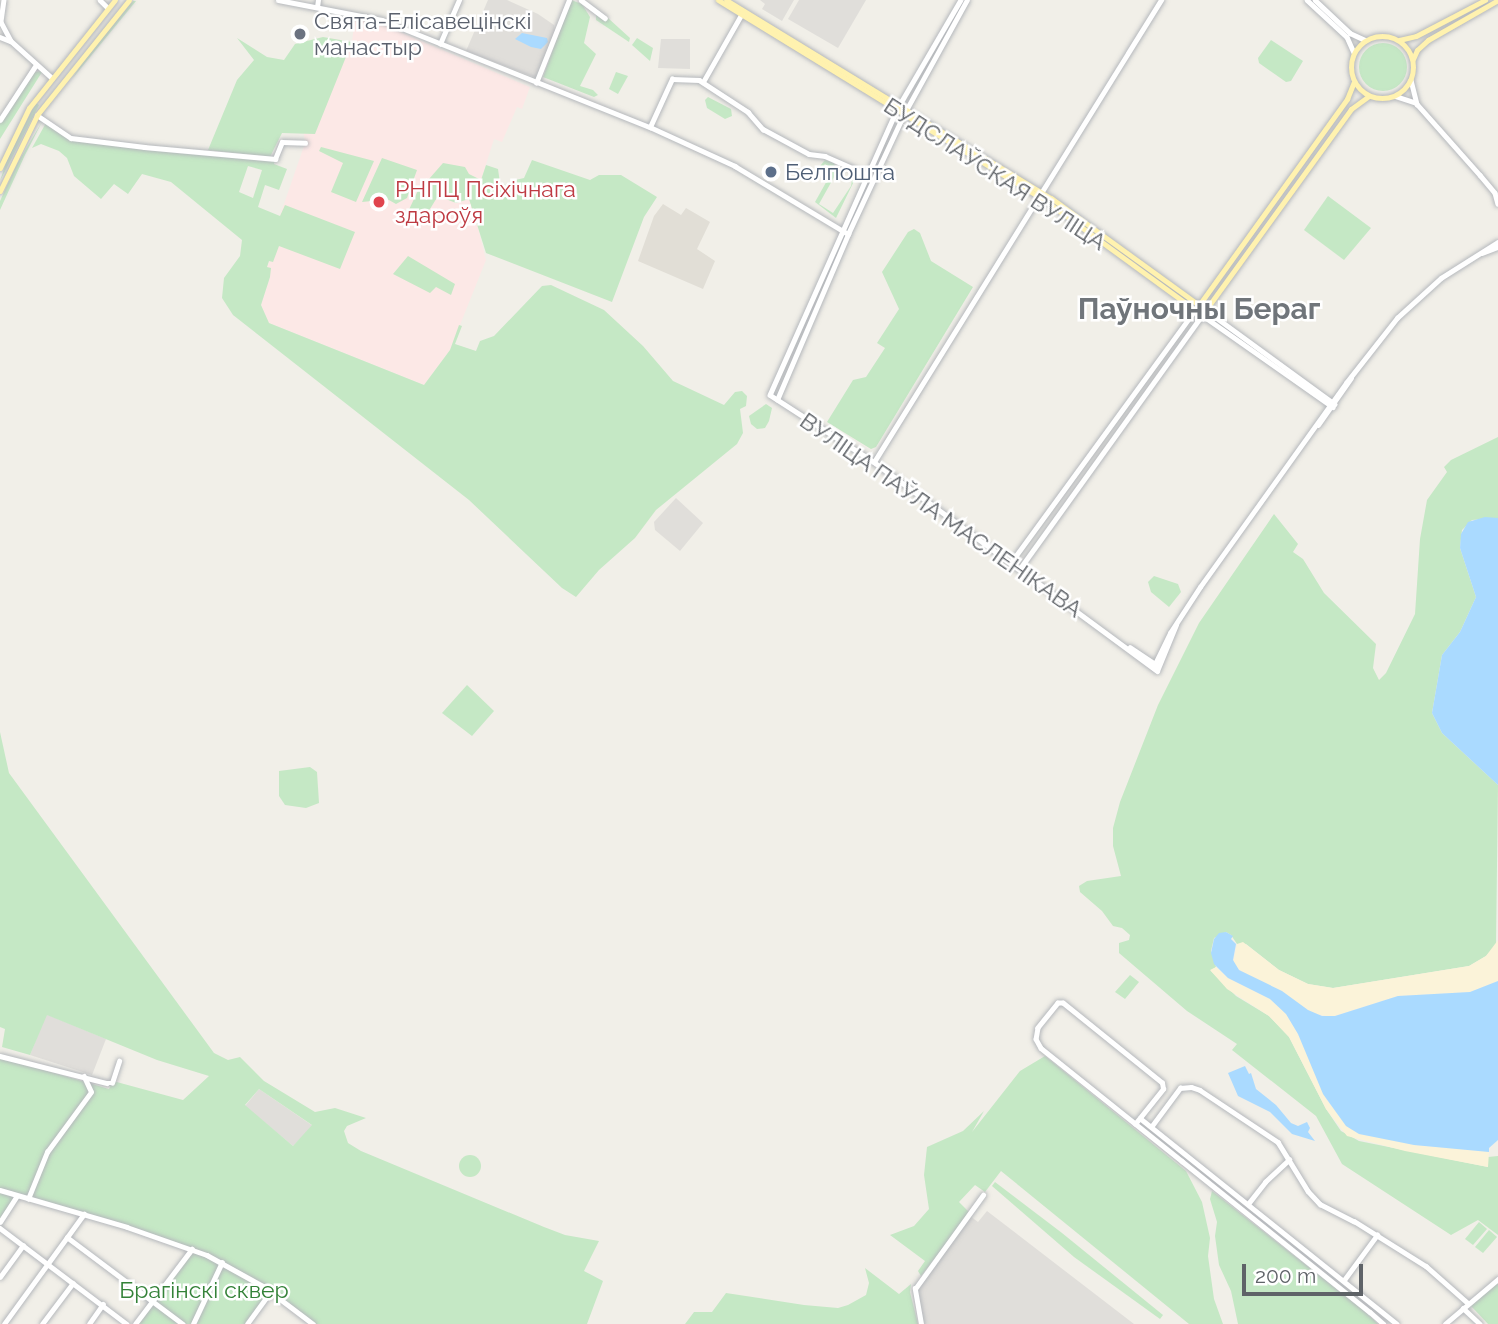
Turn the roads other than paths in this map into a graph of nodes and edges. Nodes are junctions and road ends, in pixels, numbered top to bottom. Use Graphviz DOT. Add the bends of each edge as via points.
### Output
graph roads {
  1 [pos="4,0"];
  2 [pos="100,0"];
  3 [pos="115,0"];
  4 [pos="129,0"];
  5 [pos="278,0"];
  6 [pos="318,0"];
  7 [pos="459,0"];
  8 [pos="569,0"];
  9 [pos="581,0"];
  10 [pos="718,0"];
  11 [pos="726,0"];
  12 [pos="961,0"];
  13 [pos="967,0"];
  14 [pos="1161,0"];
  15 [pos="1307,0"];
  16 [pos="1315,0"];
  17 [pos="1485,0"];
  18 [pos="1498,0"];
  19 [pos="108,8"];
  20 [pos="317,8"];
  21 [pos="116,15"];
  22 [pos="741,15"];
  23 [pos="605,18"];
  24 [pos="1,22"];
  25 [pos="0,37"];
  26 [pos="1365,40"];
  27 [pos="1397,40"];
  28 [pos="10,41"];
  29 [pos="440,44"];
  30 [pos="1354,53"];
  31 [pos="1413,62"];
  32 [pos="36,65"];
  33 [pos="51,77"];
  34 [pos="1411,80"];
  35 [pos="703,82"];
  36 [pos="1354,82"];
  37 [pos="536,83"];
  38 [pos="1369,96"];
  39 [pos="1395,96"];
  40 [pos="1416,104"];
  41 [pos="899,107"];
  42 [pos="906,111"];
  43 [pos="37,115"];
  44 [pos="0,120"];
  45 [pos="650,127"];
  46 [pos="305,143"];
  47 [pos="0,168"];
  48 [pos="868,175"];
  49 [pos="0,191"];
  50 [pos="1041,195"];
  51 [pos="1496,195"];
  52 [pos="1498,204"];
  53 [pos="845,233"];
  54 [pos="1498,244"];
  55 [pos="1197,308"];
  56 [pos="1204,314"];
  57 [pos="776,400"];
  58 [pos="1333,404"];
  59 [pos="874,462"];
  60 [pos="1012,561"];
  61 [pos="1020,568"];
  62 [pos="0,1056"];
  63 [pos="119,1061"];
  64 [pos="83,1077"];
  65 [pos="1140,1118"];
  66 [pos="1135,1124"];
  67 [pos="1151,1126"];
  68 [pos="1289,1160"];
  69 [pos="0,1190"];
  70 [pos="983,1195"];
  71 [pos="17,1196"];
  72 [pos="28,1199"];
  73 [pos="1248,1205"];
  74 [pos="84,1214"];
  75 [pos="0,1222"];
  76 [pos="0,1228"];
  77 [pos="1377,1235"];
  78 [pos="67,1237"];
  79 [pos="23,1245"];
  80 [pos="192,1250"];
  81 [pos="222,1262"];
  82 [pos="48,1263"];
  83 [pos="0,1277"];
  84 [pos="1498,1279"];
  85 [pos="1344,1280"];
  86 [pos="73,1283"];
  87 [pos="270,1292"];
  88 [pos="153,1301"];
  89 [pos="1468,1303"];
  90 [pos="103,1304"];
  91 [pos="1462,1308"];
  92 [pos="4,1324"];
  93 [pos="42,1324"];
  94 [pos="89,1324"];
  95 [pos="127,1324"];
  96 [pos="135,1324"];
  97 [pos="183,1324"];
  98 [pos="193,1324"];
  99 [pos="247,1324"];
  100 [pos="313,1324"];
  101 [pos="921,1324"];
  102 [pos="1384,1324"];
  103 [pos="1397,1324"];
  104 [pos="1445,1324"];
  105 [pos="1480,1324"];
  1 -- 24 [label="street"];
  2 -- 19 [label="street"];
  3 -- 19 [label="main road"];
  4 -- 21 [label="main road"];
  5 -- 20 [label="street"];
  6 -- 20 [label="street"];
  7 -- 29 [label="street"];
  8 -- 37 [label="street"];
  9 -- 23 [label="street"];
  10 -- 22 [label="main road, БУДСЛАЎСКАЯ ВУЛІЦА"];
  11 -- 41 [label="main road, БУДСЛАЎСКАЯ ВУЛІЦА"];
  12 -- 41 [label="street"];
  13 -- 42 [label="street"];
  14 -- 50 [label="street"];
  15 -- 30 [label="street" via="1347,37"];
  16 -- 26 [label="street" via="1353,35"];
  17 -- 27 [label="main road" via="1416,36"];
  18 -- 31 [label="main road" via="1428,40"];
  19 -- 21 [label="main road"];
  19 -- 33 [label="main road"];
  20 -- 29 [label="street" via="382,20"];
  21 -- 43 [label="main road"];
  22 -- 35 [label="street"];
  22 -- 41 [label="main road, БУДСЛАЎСКАЯ ВУЛІЦА"];
  24 -- 28 [label="street"];
  25 -- 28 [label="street"];
  26 -- 27 [label="main road" via="1380,36"];
  26 -- 30 [label="main road"];
  27 -- 31 [label="main road"];
  28 -- 32 [label="street"];
  29 -- 37 [label="street"];
  30 -- 36 [label="main road"];
  31 -- 34 [label="main road"];
  32 -- 33 [label="street"];
  32 -- 44 [label="street"];
  33 -- 47 [label="main road" via="20,123"];
  34 -- 39 [label="main road"];
  34 -- 40 [label="street"];
  35 -- 45 [label="street" via="671,79"];
  35 -- 48 [label="street" via="748,112 763,129 809,154"];
  36 -- 38 [label="main road"];
  36 -- 55 [label="main road" via="1347,99"];
  37 -- 45 [label="street"];
  38 -- 39 [label="main road"];
  38 -- 56 [label="main road" via="1351,109"];
  39 -- 40 [label="street"];
  40 -- 51 [label="street"];
  41 -- 42 [label="main road, БУДСЛАЎСКАЯ ВУЛІЦА"];
  41 -- 48 [label="street"];
  42 -- 50 [label="main road, БУДСЛАЎСКАЯ ВУЛІЦА"];
  42 -- 53 [label="street"];
  43 -- 46 [label="street" via="75,139 275,159 282,142"];
  43 -- 49 [label="main road"];
  45 -- 53 [label="street" via="735,166"];
  48 -- 53 [label="street"];
  50 -- 55 [label="main road, БУДСЛАЎСКАЯ ВУЛІЦА"];
  50 -- 59 [label="street"];
  51 -- 52 [label="street"];
  53 -- 57 [label="street"];
  53 -- 57 [label="street, ВУЛІЦА ПАЎЛА МАСЛЕНІКАВА" via="770,396"];
  54 -- 58 [label="street" via="1441,278 1403,312"];
  55 -- 56 [label="main road, БУДСЛАЎСКАЯ ВУЛІЦА"];
  55 -- 60 [label="street"];
  56 -- 58 [label="street, БУДСЛАЎСКАЯ ВУЛІЦА"];
  56 -- 61 [label="street"];
  57 -- 59 [label="street, ВУЛІЦА ПАЎЛА МАСЛЕНІКАВА"];
  58 -- 61 [label="street, ВУЛІЦА ПАЎЛА МАСЛЕНІКАВА" via="1176,625 1156,667"];
  59 -- 60 [label="street, ВУЛІЦА ПАЎЛА МАСЛЕНІКАВА"];
  60 -- 61 [label="street, ВУЛІЦА ПАЎЛА МАСЛЕНІКАВА"];
  62 -- 64 [label="street"];
  63 -- 64 [label="street" via="112,1083"];
  64 -- 72 [label="street" via="91,1092 47,1152"];
  65 -- 66 [label="street"];
  65 -- 66 [label="street" via="1163,1089 1162,1083 1063,1003 1055,1005 1036,1033 1038,1044"];
  65 -- 67 [label="street"];
  66 -- 102 [label="street"];
  67 -- 68 [label="street" via="1177,1091 1191,1087 1270,1135"];
  67 -- 73 [label="street"];
  68 -- 73 [label="street"];
  68 -- 77 [label="street" via="1320,1204"];
  69 -- 71 [label="street"];
  70 -- 101 [label="street" via="915,1289"];
  71 -- 72 [label="street"];
  71 -- 75 [label="street"];
  72 -- 74 [label="street"];
  73 -- 85 [label="street"];
  74 -- 78 [label="street"];
  74 -- 80 [label="street"];
  76 -- 79 [label="street"];
  77 -- 85 [label="street"];
  77 -- 89 [label="street" via="1426,1266"];
  78 -- 82 [label="street"];
  78 -- 88 [label="street"];
  79 -- 82 [label="street"];
  79 -- 83 [label="street"];
  80 -- 81 [label="street"];
  80 -- 88 [label="street"];
  81 -- 87 [label="street"];
  81 -- 98 [label="street"];
  82 -- 86 [label="street"];
  82 -- 92 [label="street"];
  84 -- 89 [label="street"];
  85 -- 103 [label="street"];
  86 -- 90 [label="street"];
  86 -- 93 [label="street"];
  87 -- 99 [label="street"];
  87 -- 100 [label="street"];
  88 -- 96 [label="street"];
  88 -- 97 [label="street"];
  89 -- 91 [label="street"];
  90 -- 94 [label="street"];
  90 -- 95 [label="street"];
  91 -- 104 [label="street"];
  91 -- 105 [label="street"];
}
